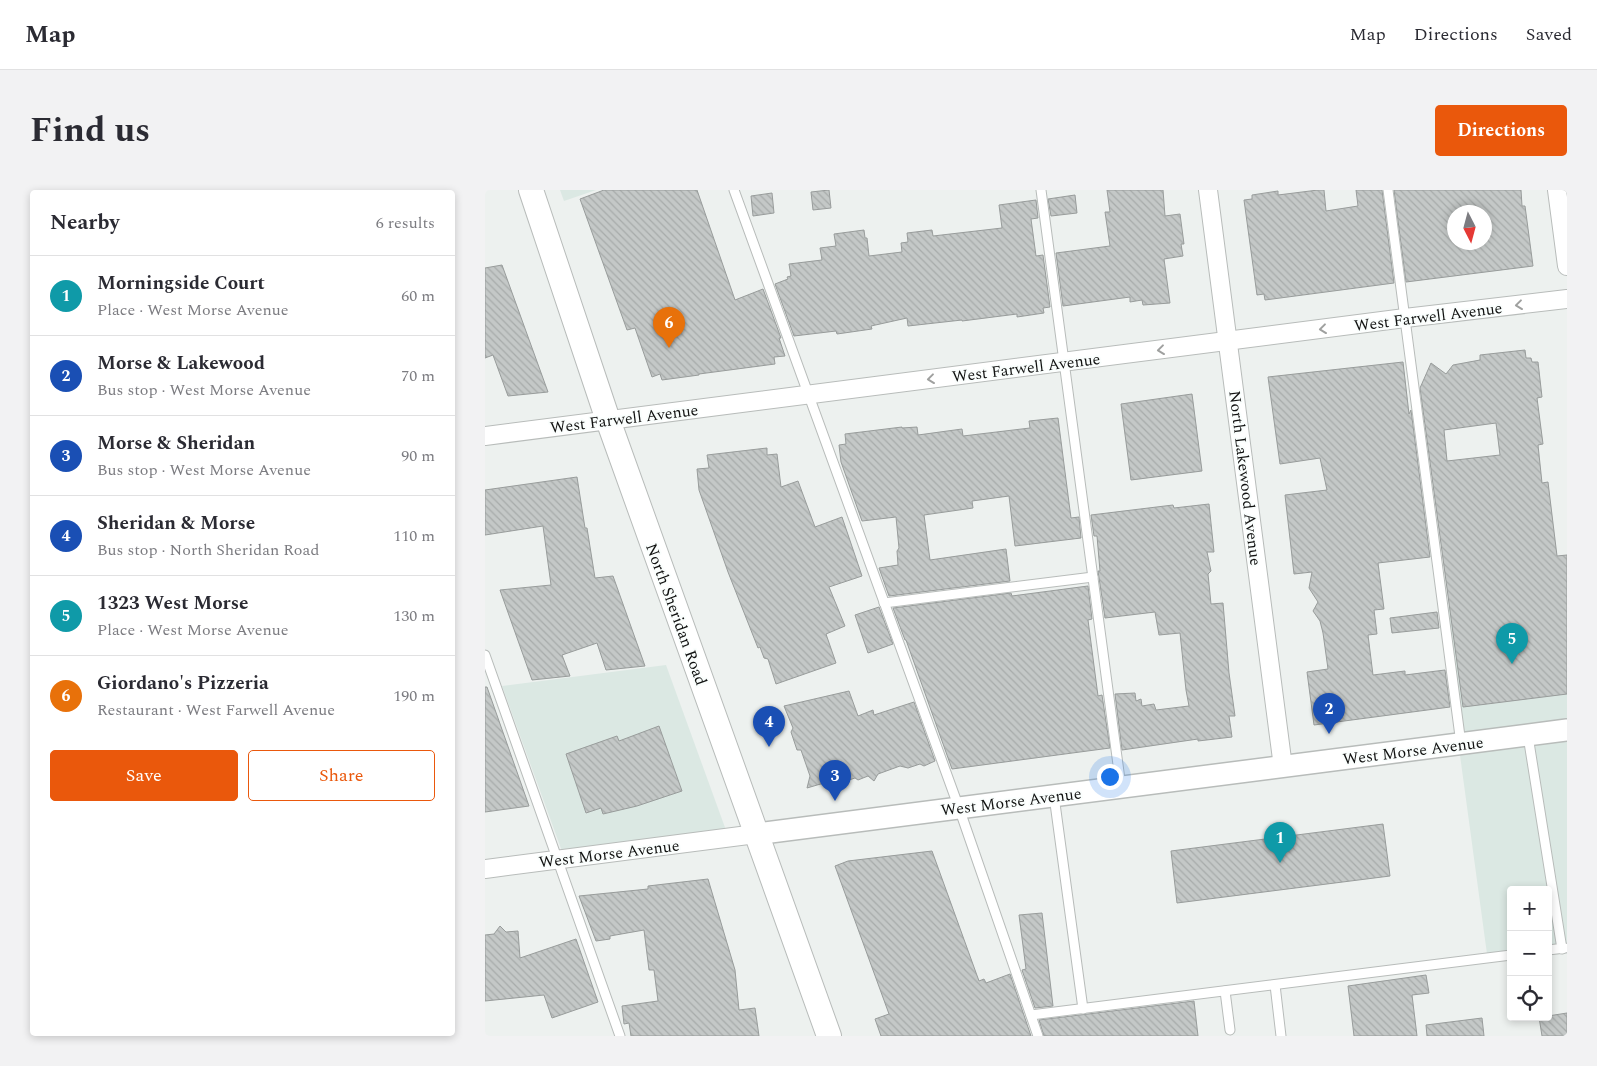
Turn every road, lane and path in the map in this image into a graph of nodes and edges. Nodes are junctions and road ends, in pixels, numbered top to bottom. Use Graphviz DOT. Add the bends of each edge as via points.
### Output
graph roads {
  1 [pos="531,190"];
  2 [pos="735,190"];
  3 [pos="1041,190"];
  4 [pos="1208,190"];
  5 [pos="1388,190"];
  6 [pos="1557,190"];
  7 [pos="1567,266"];
  8 [pos="1567,299"];
  9 [pos="1405,318"];
  10 [pos="1228,341"];
  11 [pos="1064,362"];
  12 [pos="808,394"];
  13 [pos="608,420"];
  14 [pos="485,436"];
  15 [pos="1093,577"];
  16 [pos="884,603"];
  17 [pos="485,655"];
  18 [pos="1567,730"];
  19 [pos="1528,735"];
  20 [pos="1461,744"];
  21 [pos="1283,767"];
  22 [pos="1121,787"];
  23 [pos="1054,796"];
  24 [pos="959,808"];
  25 [pos="756,834"];
  26 [pos="558,860"];
  27 [pos="485,869"];
  28 [pos="1564,948"];
  29 [pos="1507,955"];
  30 [pos="1275,984"];
  31 [pos="1225,991"];
  32 [pos="1083,1009"];
  33 [pos="1031,1015"];
  34 [pos="1230,1030"];
  35 [pos="620,1036"];
  36 [pos="829,1036"];
  37 [pos="1038,1036"];
  38 [pos="1281,1036"];
  1 -- 13 [label="main road, North Sheridan Road"];
  2 -- 12 [label="lane"];
  3 -- 11 [label="lane"];
  4 -- 10 [label="street, North Lakewood Avenue"];
  5 -- 9 [label="lane"];
  6 -- 7 [label="street"];
  8 -- 9 [label="street, West Farwell Avenue, one-way"];
  9 -- 10 [label="street, West Farwell Avenue, one-way"];
  9 -- 20 [label="lane"];
  10 -- 11 [label="street, West Farwell Avenue, one-way"];
  10 -- 21 [label="street, North Lakewood Avenue"];
  11 -- 12 [label="street, West Farwell Avenue, one-way"];
  11 -- 15 [label="lane"];
  12 -- 13 [label="street, West Farwell Avenue"];
  12 -- 16 [label="lane"];
  13 -- 14 [label="street, West Farwell Avenue"];
  13 -- 25 [label="main road, North Sheridan Road"];
  15 -- 16 [label="lane"];
  15 -- 22 [label="lane"];
  16 -- 24 [label="lane"];
  17 -- 26 [label="lane"];
  18 -- 19 [label="street, West Morse Avenue"];
  19 -- 20 [label="street, West Morse Avenue"];
  19 -- 28 [label="lane"];
  20 -- 21 [label="street, West Morse Avenue"];
  21 -- 22 [label="street, West Morse Avenue"];
  22 -- 23 [label="street, West Morse Avenue"];
  23 -- 24 [label="street, West Morse Avenue"];
  23 -- 32 [label="lane"];
  24 -- 25 [label="street, West Morse Avenue"];
  24 -- 33 [label="lane"];
  25 -- 26 [label="street, West Morse Avenue"];
  25 -- 36 [label="main road, North Sheridan Road"];
  26 -- 27 [label="street, West Morse Avenue"];
  26 -- 35 [label="lane"];
  29 -- 30 [label="lane"];
  30 -- 31 [label="lane"];
  30 -- 38 [label="lane"];
  31 -- 32 [label="lane"];
  31 -- 34 [label="lane"];
  32 -- 33 [label="lane"];
  33 -- 37 [label="lane"];
}
